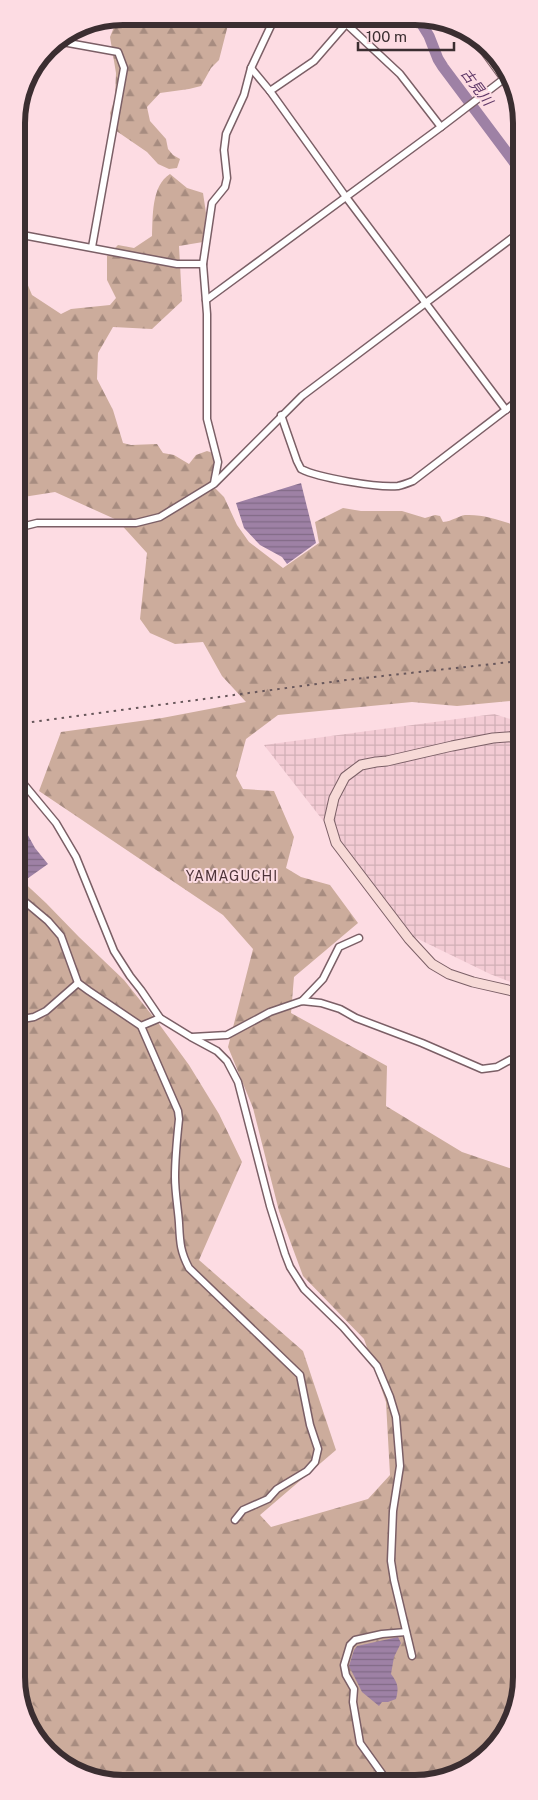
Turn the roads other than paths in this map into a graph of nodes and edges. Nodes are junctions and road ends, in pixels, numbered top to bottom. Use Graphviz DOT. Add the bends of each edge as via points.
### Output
graph roads {
  1 [pos="272,25"];
  2 [pos="345,25"];
  3 [pos="349,25"];
  4 [pos="66,43"];
  5 [pos="251,68"];
  6 [pos="503,79"];
  7 [pos="270,91"];
  8 [pos="441,128"];
  9 [pos="346,197"];
  10 [pos="25,235"];
  11 [pos="513,237"];
  12 [pos="92,247"];
  13 [pos="203,264"];
  14 [pos="206,300"];
  15 [pos="426,303"];
  16 [pos="513,404"];
  17 [pos="506,410"];
  18 [pos="281,415"];
  19 [pos="214,484"];
  20 [pos="25,526"];
  21 [pos="513,737"];
  22 [pos="25,786"];
  23 [pos="25,902"];
  24 [pos="359,938"];
  25 [pos="78,983"];
  26 [pos="513,991"];
  27 [pos="302,1001"];
  28 [pos="160,1018"];
  29 [pos="25,1019"];
  30 [pos="141,1026"];
  31 [pos="191,1037"];
  32 [pos="513,1058"];
  33 [pos="235,1520"];
  34 [pos="406,1632"];
  35 [pos="412,1656"];
  36 [pos="383,1775"];
  1 -- 5 [label="street"];
  2 -- 7 [label="street" via="314,61"];
  3 -- 8 [label="street" via="400,74"];
  4 -- 12 [label="street" via="118,52 124,68"];
  5 -- 7 [label="street"];
  5 -- 13 [label="street" via="244,95 226,134 227,178 225,187 212,203"];
  6 -- 8 [label="street"];
  7 -- 9 [label="street"];
  8 -- 9 [label="street"];
  9 -- 14 [label="street"];
  9 -- 15 [label="street"];
  10 -- 12 [label="street"];
  11 -- 15 [label="street"];
  12 -- 13 [label="street" via="177,264"];
  13 -- 14 [label="street"];
  14 -- 19 [label="street" via="207,419 218,462"];
  15 -- 17 [label="street"];
  15 -- 18 [label="street"];
  16 -- 17 [label="street"];
  17 -- 18 [label="street" via="412,481 394,486 372,485 301,469"];
  18 -- 19 [label="street"];
  19 -- 20 [label="street" via="160,517 147,521 37,523"];
  21 -- 26 [label="street" via="468,742 361,765 345,777 334,798 329,820 336,843 432,964 449,974"];
  22 -- 28 [label="street" via="56,823 76,857 114,951"];
  23 -- 25 [label="street" via="61,936"];
  24 -- 27 [label="street" via="339,946 323,979"];
  25 -- 29 [label="street" via="46,1012"];
  25 -- 30 [label="street"];
  27 -- 31 [label="street" via="270,1012 227,1035"];
  27 -- 32 [label="street" via="340,1009 482,1069 497,1067"];
  28 -- 30 [label="street"];
  28 -- 31 [label="street"];
  30 -- 33 [label="street" via="178,1111 174,1175 182,1254 189,1268 300,1375 318,1449 308,1472 243,1510"];
  31 -- 34 [label="street" via="217,1051 227,1061 238,1082 290,1267 304,1288 378,1366 390,1397 396,1417 400,1466 393,1511 391,1561"];
  34 -- 35 [label="street"];
  34 -- 36 [label="street" via="355,1640 350,1645 344,1665 354,1689 360,1743"];
}
